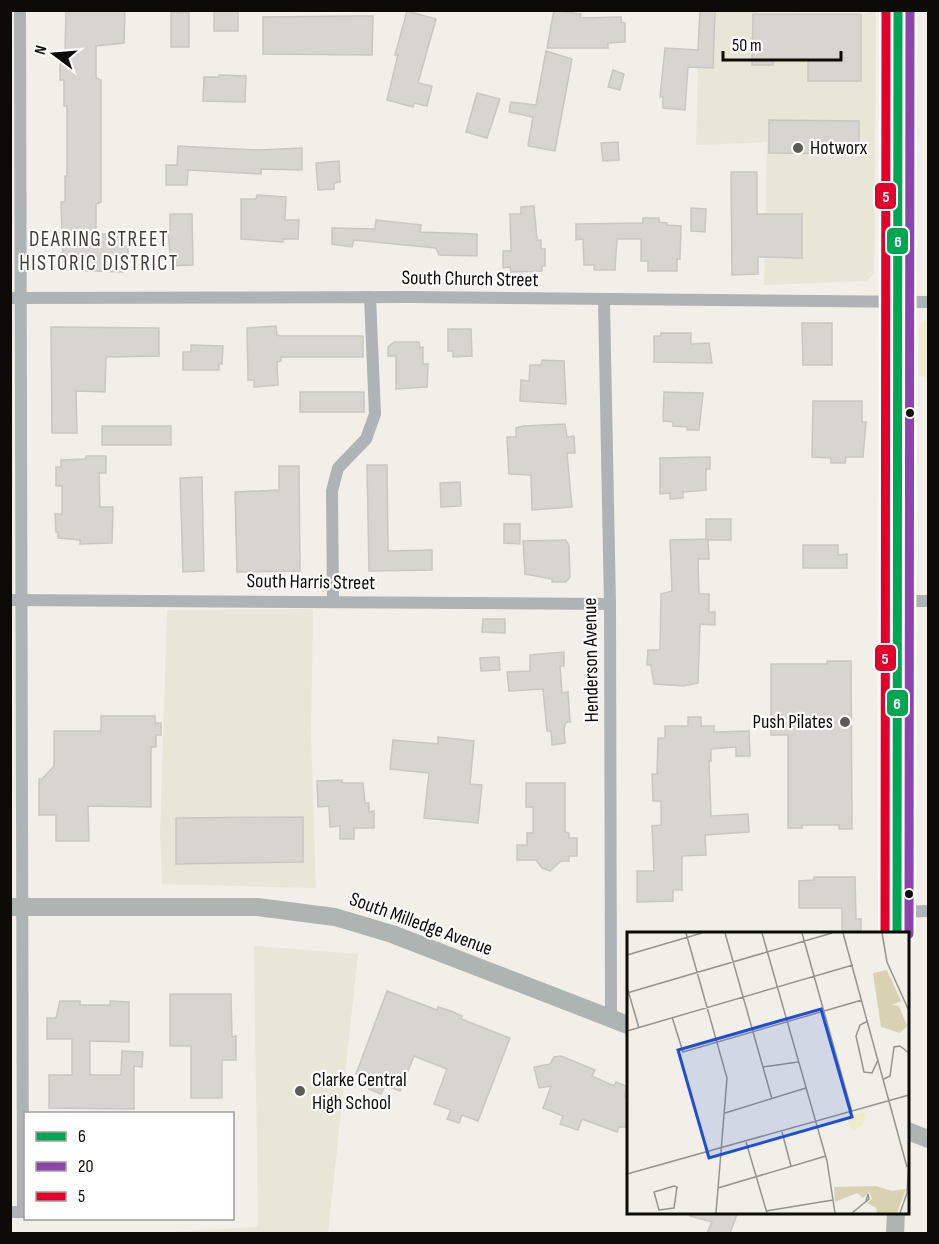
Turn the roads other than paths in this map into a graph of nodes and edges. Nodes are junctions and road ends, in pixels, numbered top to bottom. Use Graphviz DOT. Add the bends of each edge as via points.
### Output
graph roads {
  1 [pos="20,10"];
  2 [pos="898,10"];
  3 [pos="370,297"];
  4 [pos="16,298"];
  5 [pos="604,301"];
  6 [pos="928,302"];
  7 [pos="898,303"];
  8 [pos="15,600"];
  9 [pos="898,601"];
  10 [pos="928,601"];
  11 [pos="333,602"];
  12 [pos="610,604"];
  13 [pos="16,907"];
  14 [pos="928,911"];
  15 [pos="897,912"];
  16 [pos="897,932"];
  17 [pos="611,1018"];
  18 [pos="627,1025"];
  19 [pos="909,1131"];
  20 [pos="928,1139"];
  21 [pos="17,1212"];
  22 [pos="896,1214"];
  23 [pos="895,1233"];
  1 -- 4 [label="street"];
  2 -- 7 [label="main road"];
  3 -- 4 [label="street, South Church Street"];
  3 -- 5 [label="street, South Church Street"];
  3 -- 11 [label="street" via="375,414 366,439 338,468 332,491"];
  4 -- 8 [label="street"];
  5 -- 7 [label="street, South Church Street"];
  5 -- 12 [label="street, Henderson Avenue"];
  6 -- 7 [label="street, South Church Street"];
  7 -- 9 [label="main road"];
  8 -- 11 [label="street, South Harris Street"];
  8 -- 13 [label="street"];
  9 -- 10 [label="street"];
  9 -- 15 [label="main road"];
  11 -- 12 [label="street, South Harris Street"];
  12 -- 17 [label="street, Henderson Avenue"];
  13 -- 17 [label="main road, South Milledge Avenue" via="257,908 335,916"];
  13 -- 21 [label="street"];
  14 -- 15 [label="street"];
  15 -- 16 [label="main road"];
  17 -- 18 [label="main road, South Milledge Avenue"];
  19 -- 20 [label="main road"];
  22 -- 23 [label="main road"];
}
